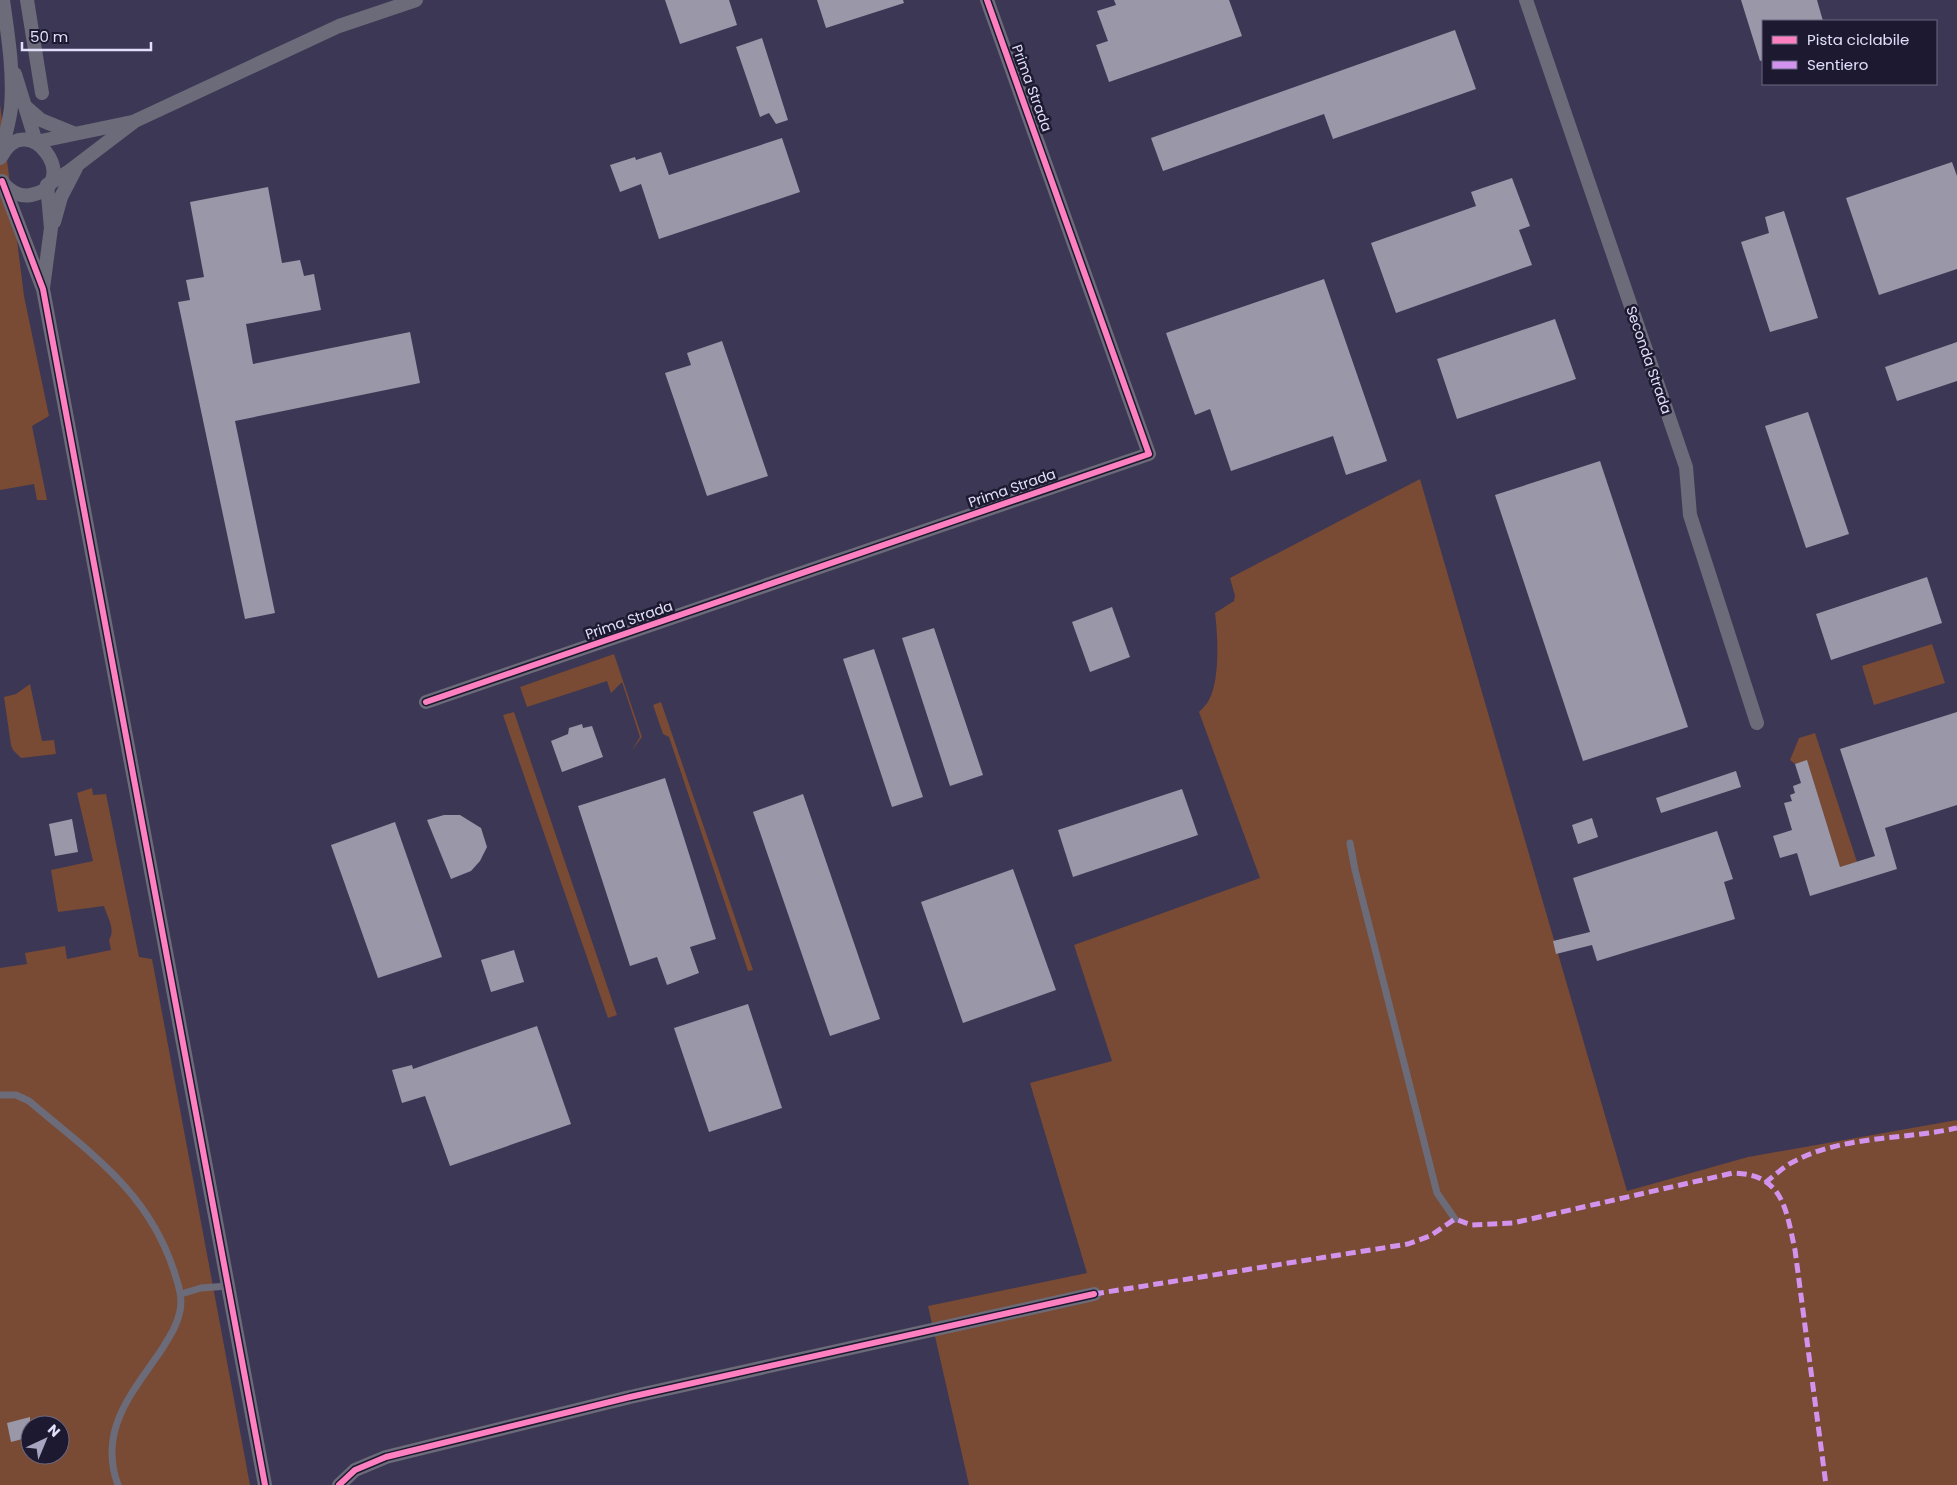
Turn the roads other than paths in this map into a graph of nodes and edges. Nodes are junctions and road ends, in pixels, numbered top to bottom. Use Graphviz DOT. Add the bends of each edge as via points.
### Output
graph roads {
  1 [pos="3,0"];
  2 [pos="27,0"];
  3 [pos="416,0"];
  4 [pos="987,0"];
  5 [pos="1526,0"];
  6 [pos="11,62"];
  7 [pos="42,93"];
  8 [pos="26,107"];
  9 [pos="136,121"];
  10 [pos="73,133"];
  11 [pos="36,142"];
  12 [pos="0,159"];
  13 [pos="79,164"];
  14 [pos="1,179"];
  15 [pos="47,186"];
  16 [pos="51,232"];
  17 [pos="42,289"];
  18 [pos="426,702"];
  19 [pos="1757,723"];
  20 [pos="1350,843"];
  21 [pos="0,1095"];
  22 [pos="1455,1219"];
  23 [pos="228,1286"];
  24 [pos="181,1294"];
  25 [pos="1094,1294"];
  26 [pos="118,1485"];
  27 [pos="265,1485"];
  28 [pos="338,1485"];
  1 -- 6 [label="street"];
  2 -- 7 [label="street"];
  3 -- 9 [label="street" via="339,26"];
  4 -- 18 [label="street, Prima Strada" via="1149,454"];
  5 -- 19 [label="street, Seconda Strada" via="1686,467 1690,515"];
  6 -- 8 [label="street"];
  6 -- 12 [label="street" via="11,110"];
  8 -- 10 [label="street" via="41,120"];
  8 -- 11 [label="street"];
  9 -- 10 [label="street"];
  9 -- 13 [label="street"];
  10 -- 11 [label="street"];
  11 -- 12 [label="street" via="28,140 13,144"];
  11 -- 15 [label="street" via="48,151 53,164"];
  13 -- 15 [label="street"];
  13 -- 16 [label="street" via="61,198"];
  14 -- 15 [label="street" via="15,193 24,196"];
  14 -- 17 [label="street"];
  15 -- 16 [label="street"];
  16 -- 17 [label="street"];
  17 -- 23 [label="street"];
  20 -- 22 [label="lane" via="1437,1193"];
  21 -- 24 [label="lane" via="16,1095 29,1102 110,1171 143,1207 159,1232"];
  23 -- 24 [label="lane" via="201,1288"];
  23 -- 27 [label="street"];
  24 -- 26 [label="lane" via="180,1311 173,1332 126,1402 113,1432 111,1458"];
  25 -- 28 [label="street" via="395,1454 355,1470"];
}
